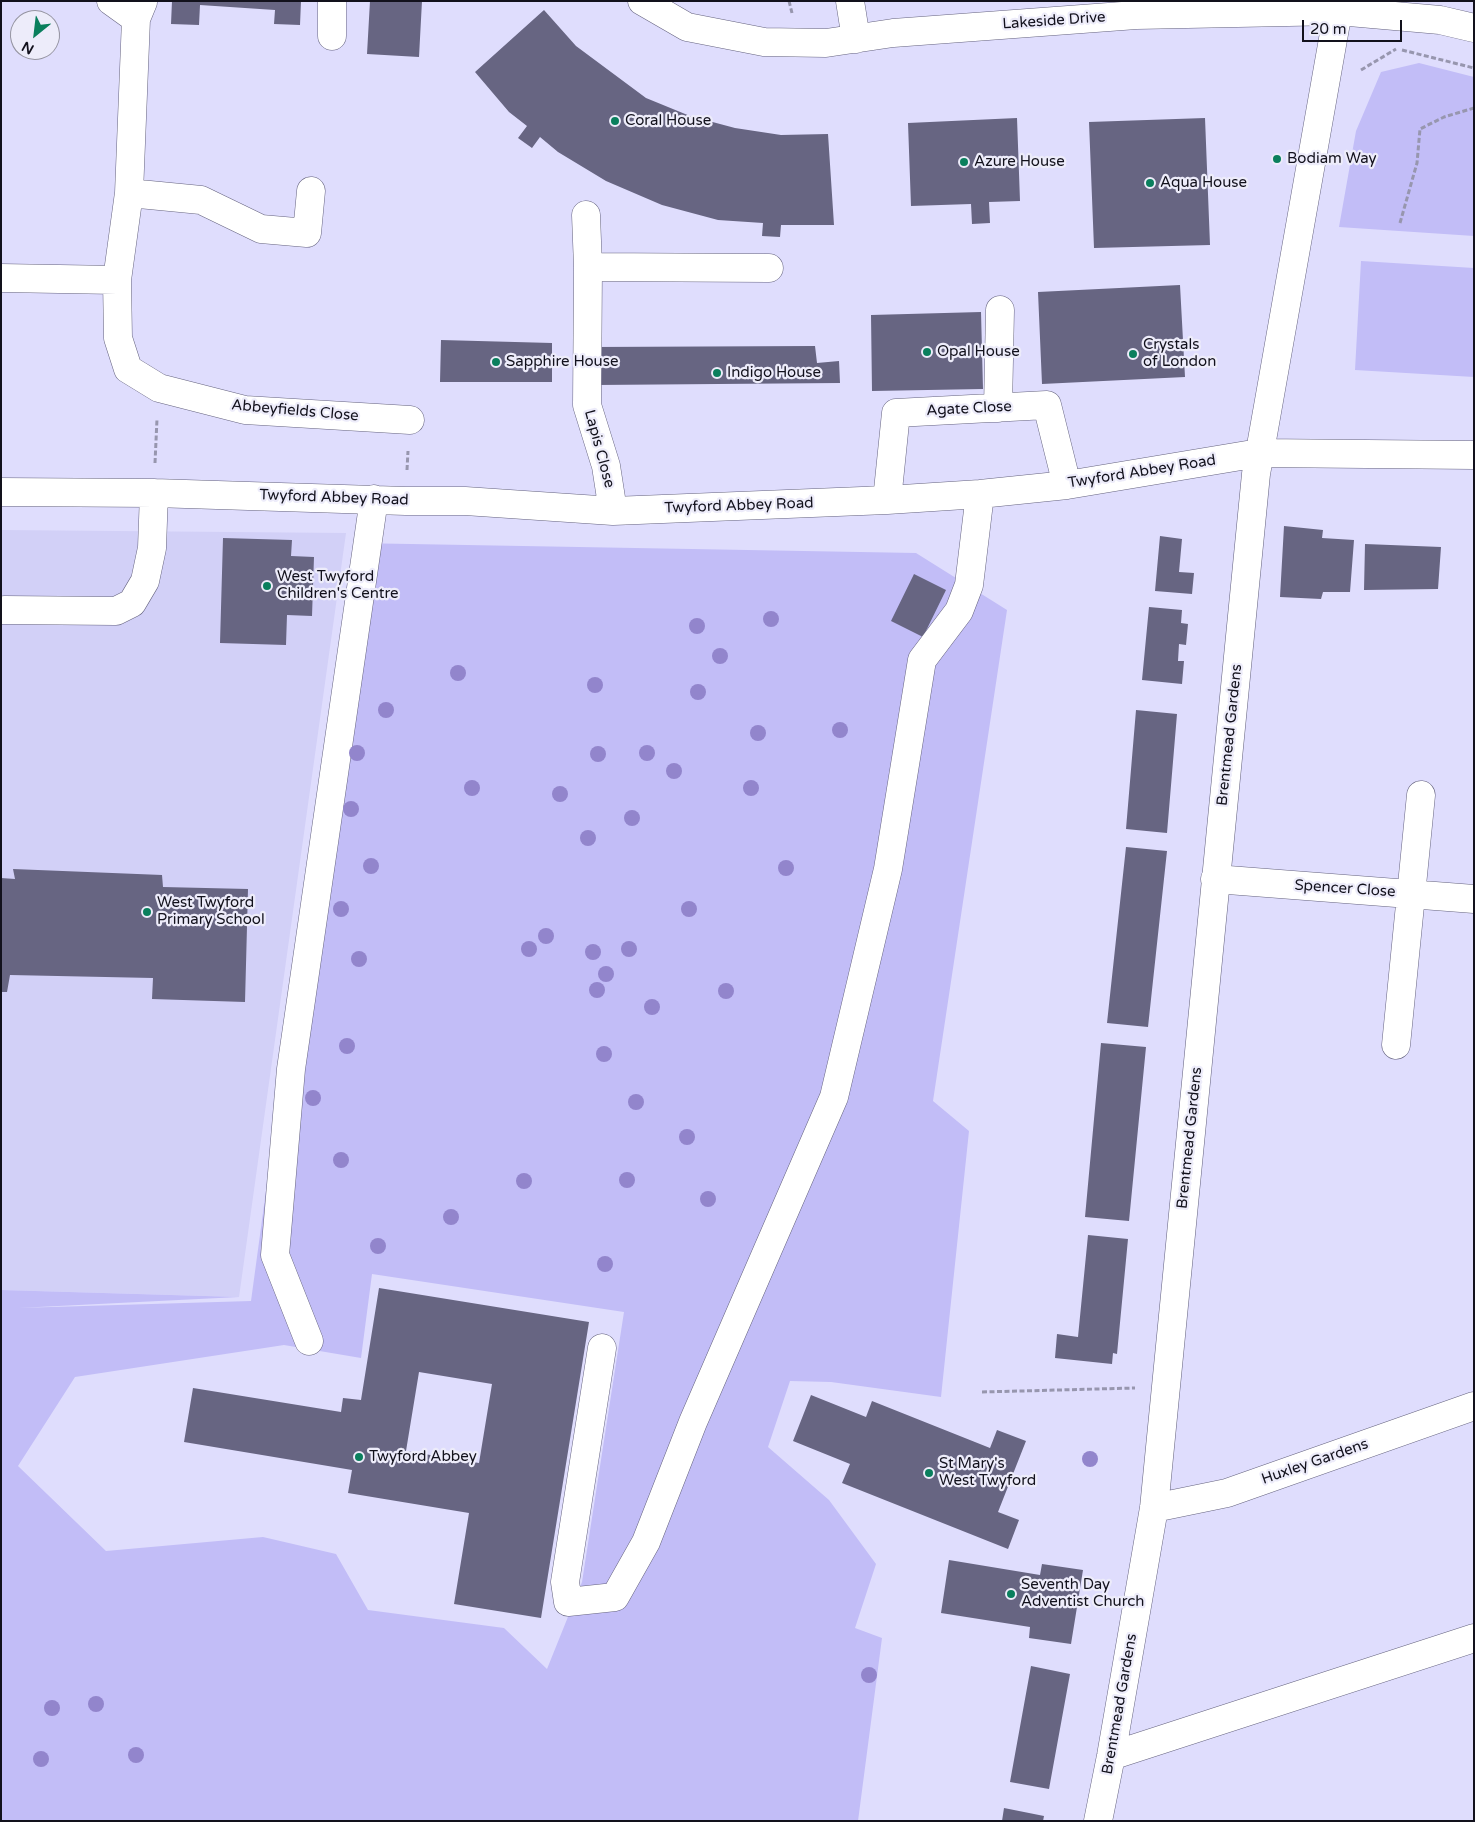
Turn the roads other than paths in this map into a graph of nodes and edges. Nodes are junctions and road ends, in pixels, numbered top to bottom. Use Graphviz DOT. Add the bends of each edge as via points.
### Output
graph roads {
  1 [pos="111,1"];
  2 [pos="332,1"];
  3 [pos="642,1"];
  4 [pos="850,1"];
  5 [pos="140,10"];
  6 [pos="1338,11"];
  7 [pos="1474,28"];
  8 [pos="332,36"];
  9 [pos="856,39"];
  10 [pos="311,191"];
  11 [pos="129,193"];
  12 [pos="586,215"];
  13 [pos="588,266"];
  14 [pos="769,268"];
  15 [pos="1,278"];
  16 [pos="117,280"];
  17 [pos="1000,310"];
  18 [pos="998,408"];
  19 [pos="410,420"];
  20 [pos="1259,453"];
  21 [pos="1474,455"];
  22 [pos="1067,485"];
  23 [pos="1,492"];
  24 [pos="154,492"];
  25 [pos="980,494"];
  26 [pos="374,500"];
  27 [pos="887,500"];
  28 [pos="614,511"];
  29 [pos="4,610"];
  30 [pos="1421,794"];
  31 [pos="1215,879"];
  32 [pos="1411,894"];
  33 [pos="1474,899"];
  34 [pos="1396,1045"];
  35 [pos="310,1341"];
  36 [pos="602,1348"];
  37 [pos="1474,1406"];
  38 [pos="1154,1508"];
  39 [pos="1474,1638"];
  40 [pos="1111,1756"];
  41 [pos="1098,1821"];
  1 -- 5 [label="street"];
  2 -- 8 [label="street"];
  3 -- 9 [label="street, Lakeside Drive" via="687,27 764,42 826,43"];
  4 -- 9 [label="street"];
  5 -- 11 [label="street, Abbeyfields Close"];
  6 -- 7 [label="street, Lakeside Drive" via="1440,20"];
  6 -- 9 [label="street, Lakeside Drive" via="1136,16 898,33"];
  6 -- 20 [label="street"];
  10 -- 11 [label="street" via="307,233 261,229 200,200"];
  11 -- 16 [label="street, Abbeyfields Close"];
  12 -- 13 [label="street, Lapis Close"];
  13 -- 14 [label="street"];
  13 -- 28 [label="street, Lapis Close" via="587,405 606,466"];
  15 -- 16 [label="street"];
  16 -- 19 [label="street, Abbeyfields Close" via="118,338 128,369 159,388 245,410"];
  17 -- 18 [label="street"];
  18 -- 22 [label="street, Agate Close" via="1047,405"];
  18 -- 27 [label="street, Agate Close" via="896,413"];
  20 -- 21 [label="street, Twyford Abbey Road"];
  20 -- 22 [label="street, Twyford Abbey Road"];
  20 -- 31 [label="street, Brentmead Gardens"];
  22 -- 25 [label="street, Twyford Abbey Road"];
  23 -- 24 [label="street, Twyford Abbey Road"];
  24 -- 26 [label="street, Twyford Abbey Road"];
  24 -- 29 [label="street" via="150,557 145,581 132,603 116,611"];
  25 -- 27 [label="street, Twyford Abbey Road"];
  25 -- 36 [label="street" via="969,585 959,611 922,660 888,868 834,1097 693,1422 646,1542 616,1597 568,1602 564,1582"];
  26 -- 28 [label="street, Twyford Abbey Road" via="465,501"];
  26 -- 35 [label="street" via="291,1069 275,1255"];
  27 -- 28 [label="street, Twyford Abbey Road"];
  30 -- 32 [label="street"];
  31 -- 32 [label="street, Spencer Close"];
  31 -- 38 [label="street, Brentmead Gardens"];
  32 -- 33 [label="street, Spencer Close"];
  32 -- 34 [label="street"];
  37 -- 38 [label="street, Huxley Gardens" via="1227,1493"];
  38 -- 40 [label="street, Brentmead Gardens"];
  39 -- 40 [label="street"];
  40 -- 41 [label="street, Brentmead Gardens"];
}
